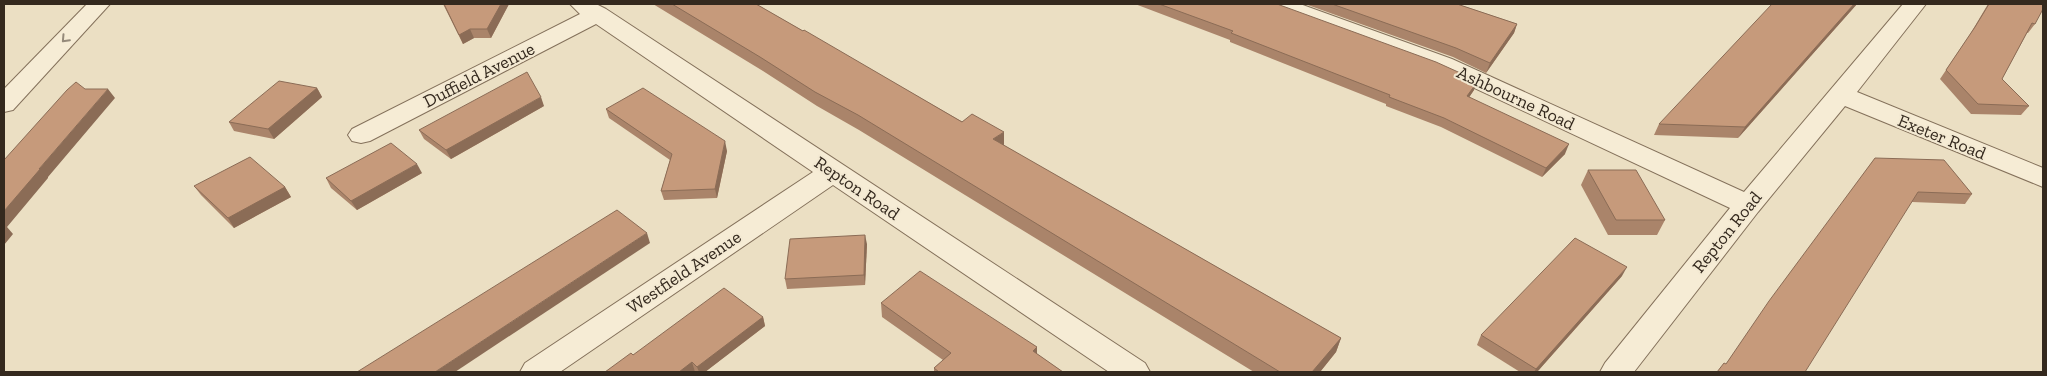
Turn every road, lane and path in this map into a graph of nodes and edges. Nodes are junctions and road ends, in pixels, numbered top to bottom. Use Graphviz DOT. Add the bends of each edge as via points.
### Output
graph roads {
  1 [pos="99,4"];
  2 [pos="1279,4"];
  3 [pos="1915,4"];
  4 [pos="590,9"];
  5 [pos="1841,95"];
  6 [pos="4,104"];
  7 [pos="361,135"];
  8 [pos="832,172"];
  9 [pos="2043,178"];
  10 [pos="1748,204"];
  11 [pos="536,372"];
  12 [pos="1134,372"];
  13 [pos="1616,372"];
  1 -- 6 [label="street, one-way"];
  2 -- 10 [label="street, Ashbourne Road" via="1443,64"];
  3 -- 5 [label="street, Repton Road"];
  4 -- 7 [label="street, Duffield Avenue"];
  4 -- 8 [label="street, Repton Road"];
  5 -- 9 [label="street, Exeter Road"];
  5 -- 10 [label="street, Repton Road"];
  8 -- 11 [label="street, Westfield Avenue"];
  8 -- 12 [label="street, Repton Road"];
  10 -- 13 [label="street, Repton Road"];
}
